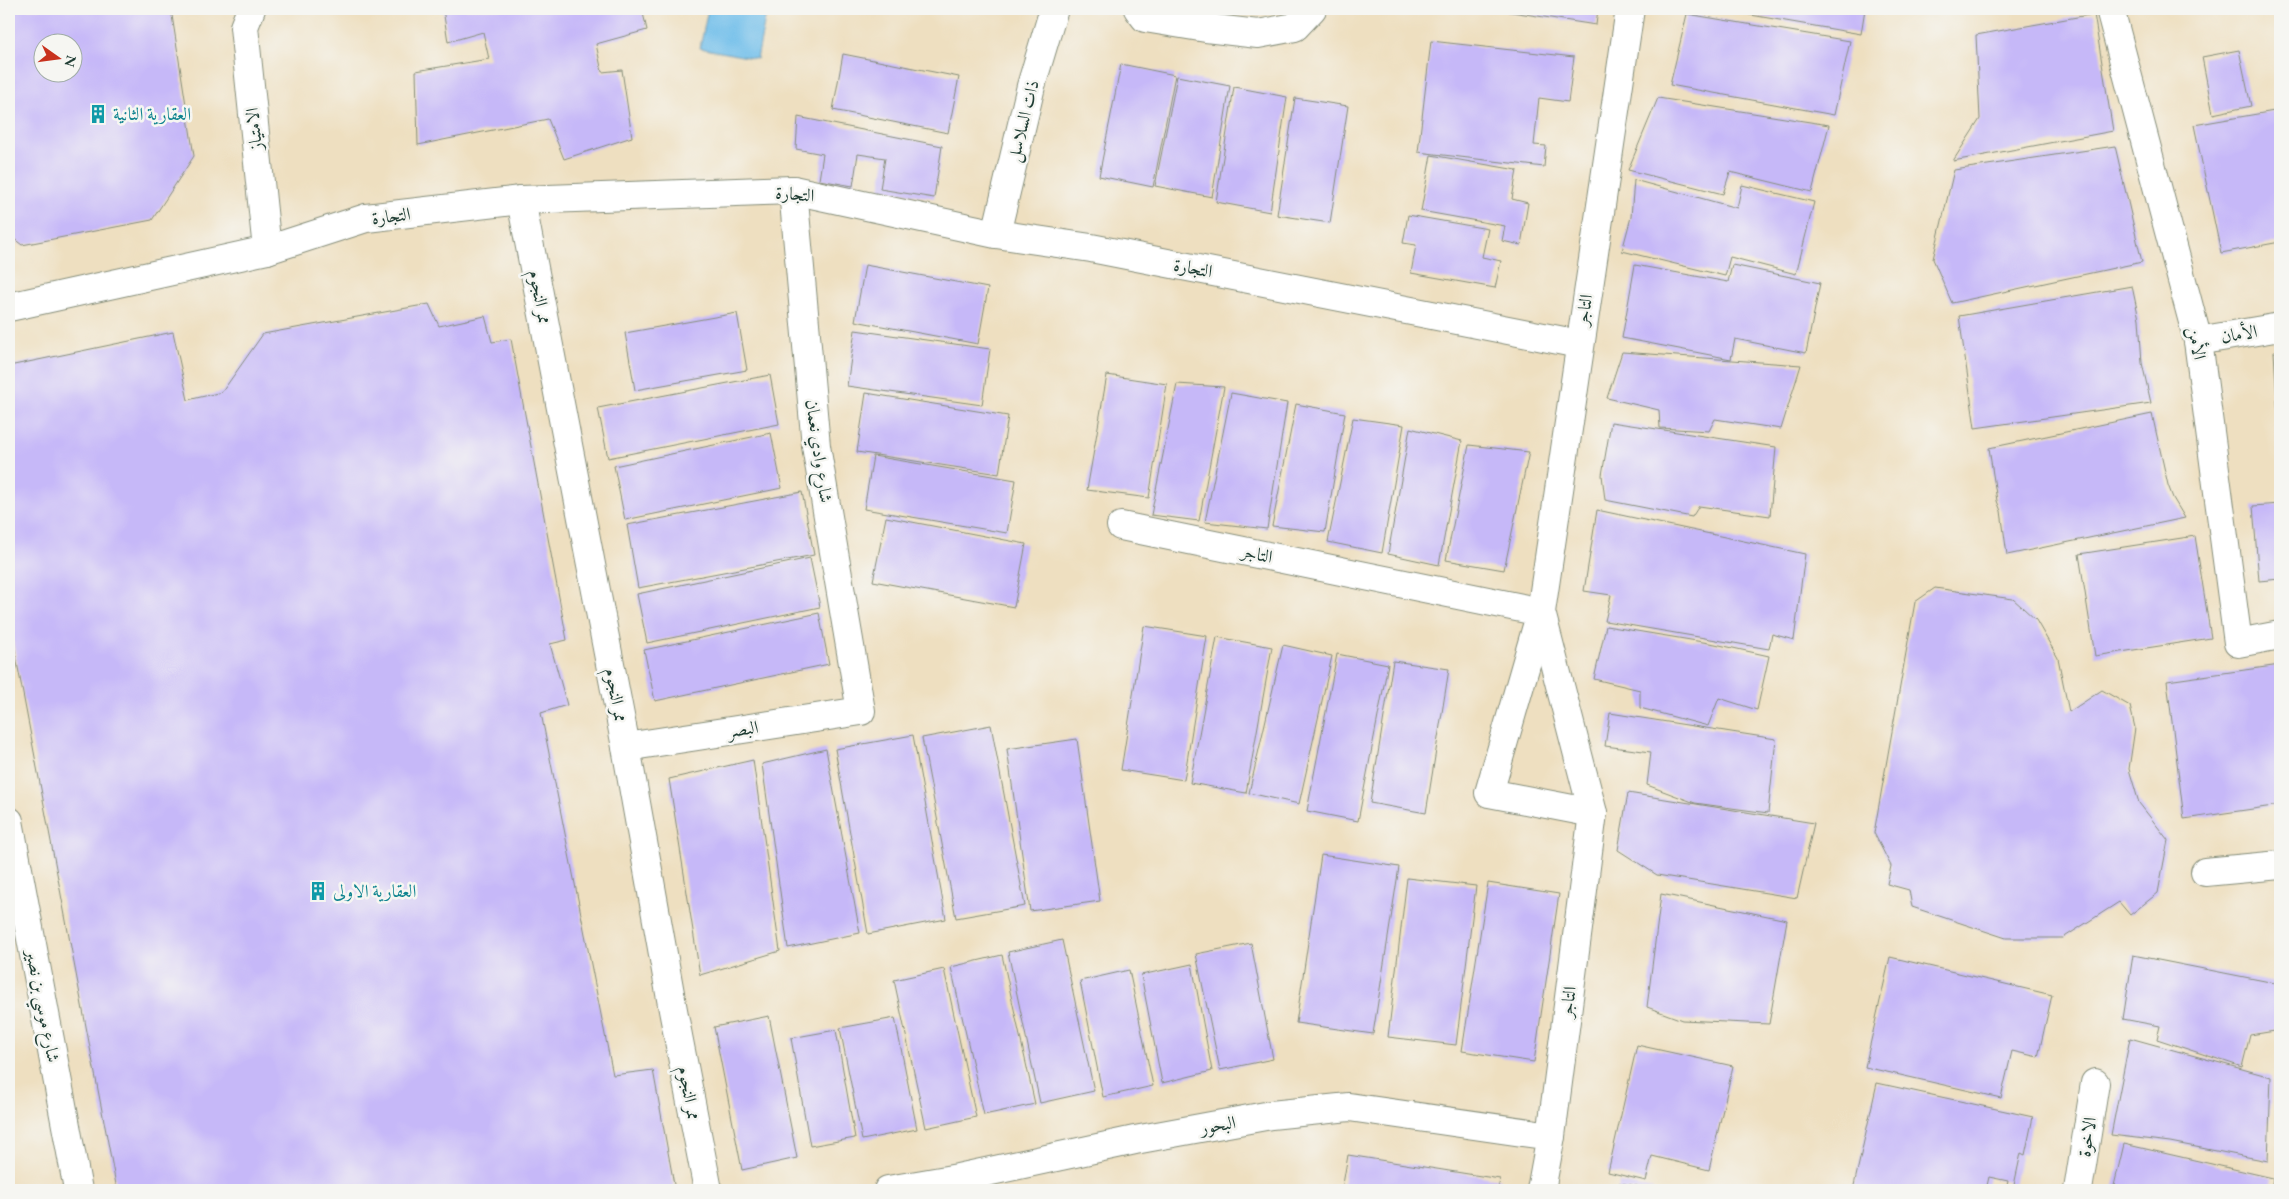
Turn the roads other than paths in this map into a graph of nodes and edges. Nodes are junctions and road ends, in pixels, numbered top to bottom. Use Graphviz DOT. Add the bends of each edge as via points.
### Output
graph roads {
  1 [pos="251,9"];
  2 [pos="1054,9"];
  3 [pos="1138,9"];
  4 [pos="1312,9"];
  5 [pos="1630,9"];
  6 [pos="2110,9"];
  7 [pos="793,190"];
  8 [pos="521,200"];
  9 [pos="996,234"];
  10 [pos="267,250"];
  11 [pos="9,307"];
  12 [pos="2280,327"];
  13 [pos="2198,341"];
  14 [pos="1579,344"];
  15 [pos="1121,526"];
  16 [pos="1541,612"];
  17 [pos="2280,635"];
  18 [pos="861,711"];
  19 [pos="626,747"];
  20 [pos="1593,813"];
  21 [pos="9,821"];
  22 [pos="2280,866"];
  23 [pos="2205,872"];
  24 [pos="2095,1083"];
  25 [pos="1551,1136"];
  26 [pos="959,1184"];
  27 [pos="78,1190"];
  28 [pos="708,1190"];
  29 [pos="888,1190"];
  30 [pos="1541,1190"];
  31 [pos="2078,1190"];
  1 -- 10 [label="street, الامتياز" via="244,27"];
  2 -- 9 [label="street, ذات السلاسل" via="1031,86"];
  3 -- 4 [label="street" via="1145,18 1258,34 1295,27"];
  5 -- 14 [label="street, التاجر"];
  6 -- 13 [label="street, الأمن"];
  7 -- 8 [label="street, التجارة"];
  7 -- 9 [label="street, التجارة"];
  7 -- 18 [label="street, شارع وادي نعمان" via="816,446"];
  8 -- 10 [label="street, التجارة" via="366,218"];
  8 -- 19 [label="street, ممر النجوم"];
  9 -- 14 [label="street, التجارة" via="1091,248"];
  10 -- 11 [label="street, التجارة"];
  12 -- 13 [label="street, الأمان"];
  13 -- 17 [label="street, الأمن" via="2238,643"];
  14 -- 16 [label="street, التاجر"];
  15 -- 16 [label="street, التاجر"];
  16 -- 20 [label="street, التاجر"];
  16 -- 20 [label="street, التاجر" via="1489,793"];
  18 -- 19 [label="street, البصر"];
  19 -- 28 [label="street, ممر النجوم"];
  20 -- 25 [label="street, التاجر"];
  21 -- 27 [label="street, شارع موسي بن نصير"];
  22 -- 23 [label="street"];
  24 -- 31 [label="street, الاخوة"];
  25 -- 26 [label="street, البحور" via="1350,1107 1262,1116 1135,1140"];
  25 -- 30 [label="street, التاجر"];
  26 -- 29 [label="street, البحور"];
}
